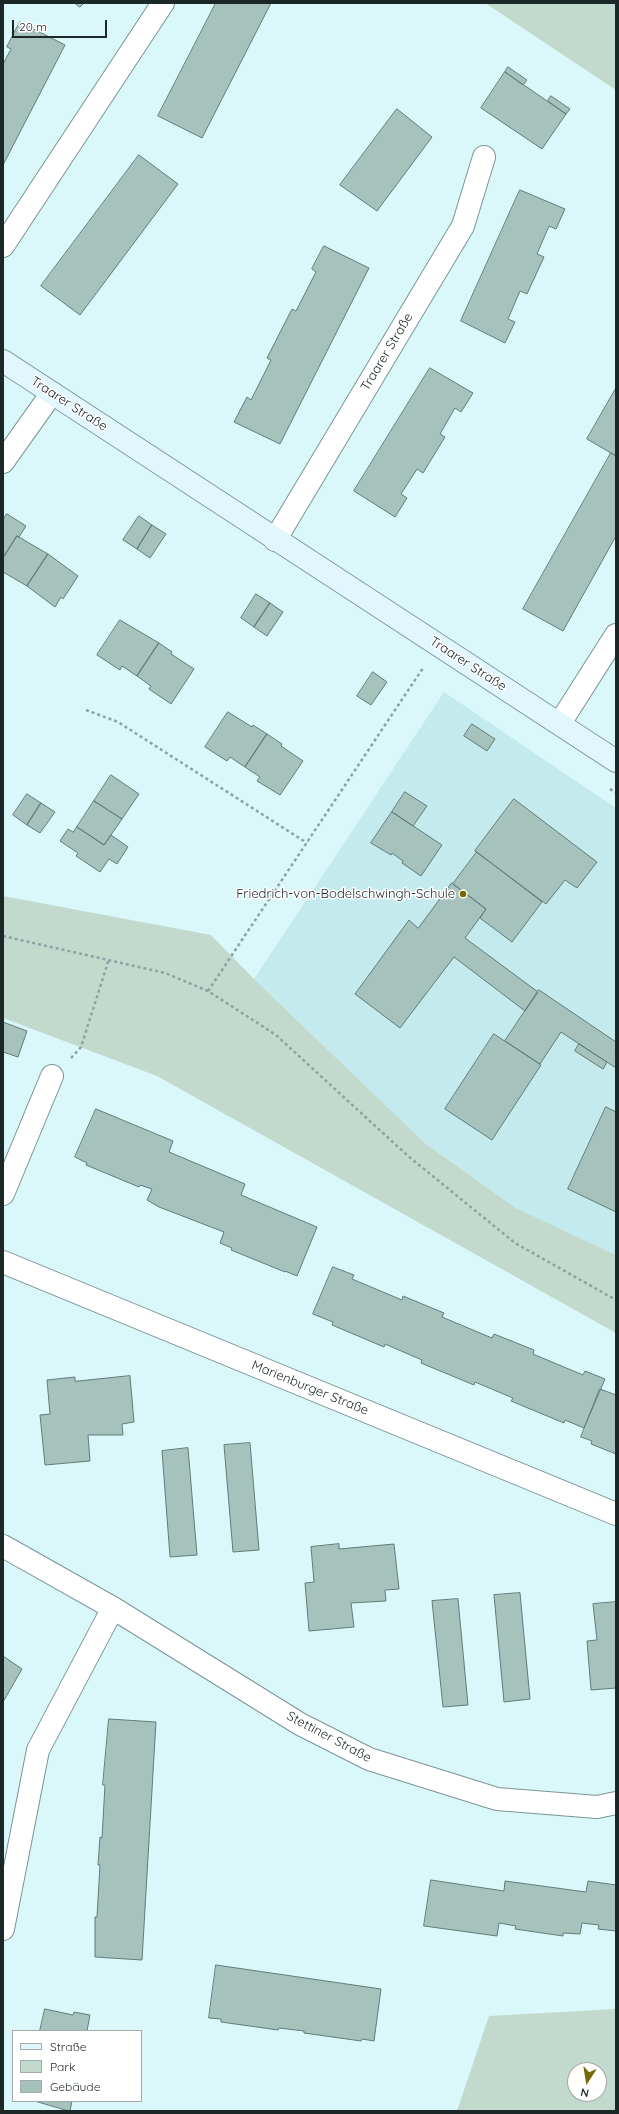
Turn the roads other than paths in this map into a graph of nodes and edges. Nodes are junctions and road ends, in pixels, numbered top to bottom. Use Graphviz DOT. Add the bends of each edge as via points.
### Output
graph roads {
  1 [pos="163,3"];
  2 [pos="484,157"];
  3 [pos="3,246"];
  4 [pos="3,361"];
  5 [pos="52,393"];
  6 [pos="3,462"];
  7 [pos="275,540"];
  8 [pos="616,635"];
  9 [pos="560,723"];
  10 [pos="616,761"];
  11 [pos="52,1076"];
  12 [pos="3,1194"];
  13 [pos="3,1262"];
  14 [pos="616,1514"];
  15 [pos="3,1546"];
  16 [pos="113,1608"];
  17 [pos="616,1803"];
  18 [pos="3,1929"];
  1 -- 3 [label="street"];
  2 -- 7 [label="street, Traarer Straße" via="463,226"];
  4 -- 5 [label="street, Traarer Straße"];
  5 -- 6 [label="street"];
  5 -- 7 [label="street, Traarer Straße"];
  7 -- 9 [label="street, Traarer Straße"];
  8 -- 9 [label="street"];
  9 -- 10 [label="street, Traarer Straße"];
  11 -- 12 [label="street"];
  13 -- 14 [label="street, Marienburger Straße"];
  15 -- 16 [label="street, Stettiner Straße"];
  16 -- 17 [label="street, Stettiner Straße" via="300,1724 369,1760 497,1799 597,1807"];
  16 -- 18 [label="street" via="38,1750"];
}
